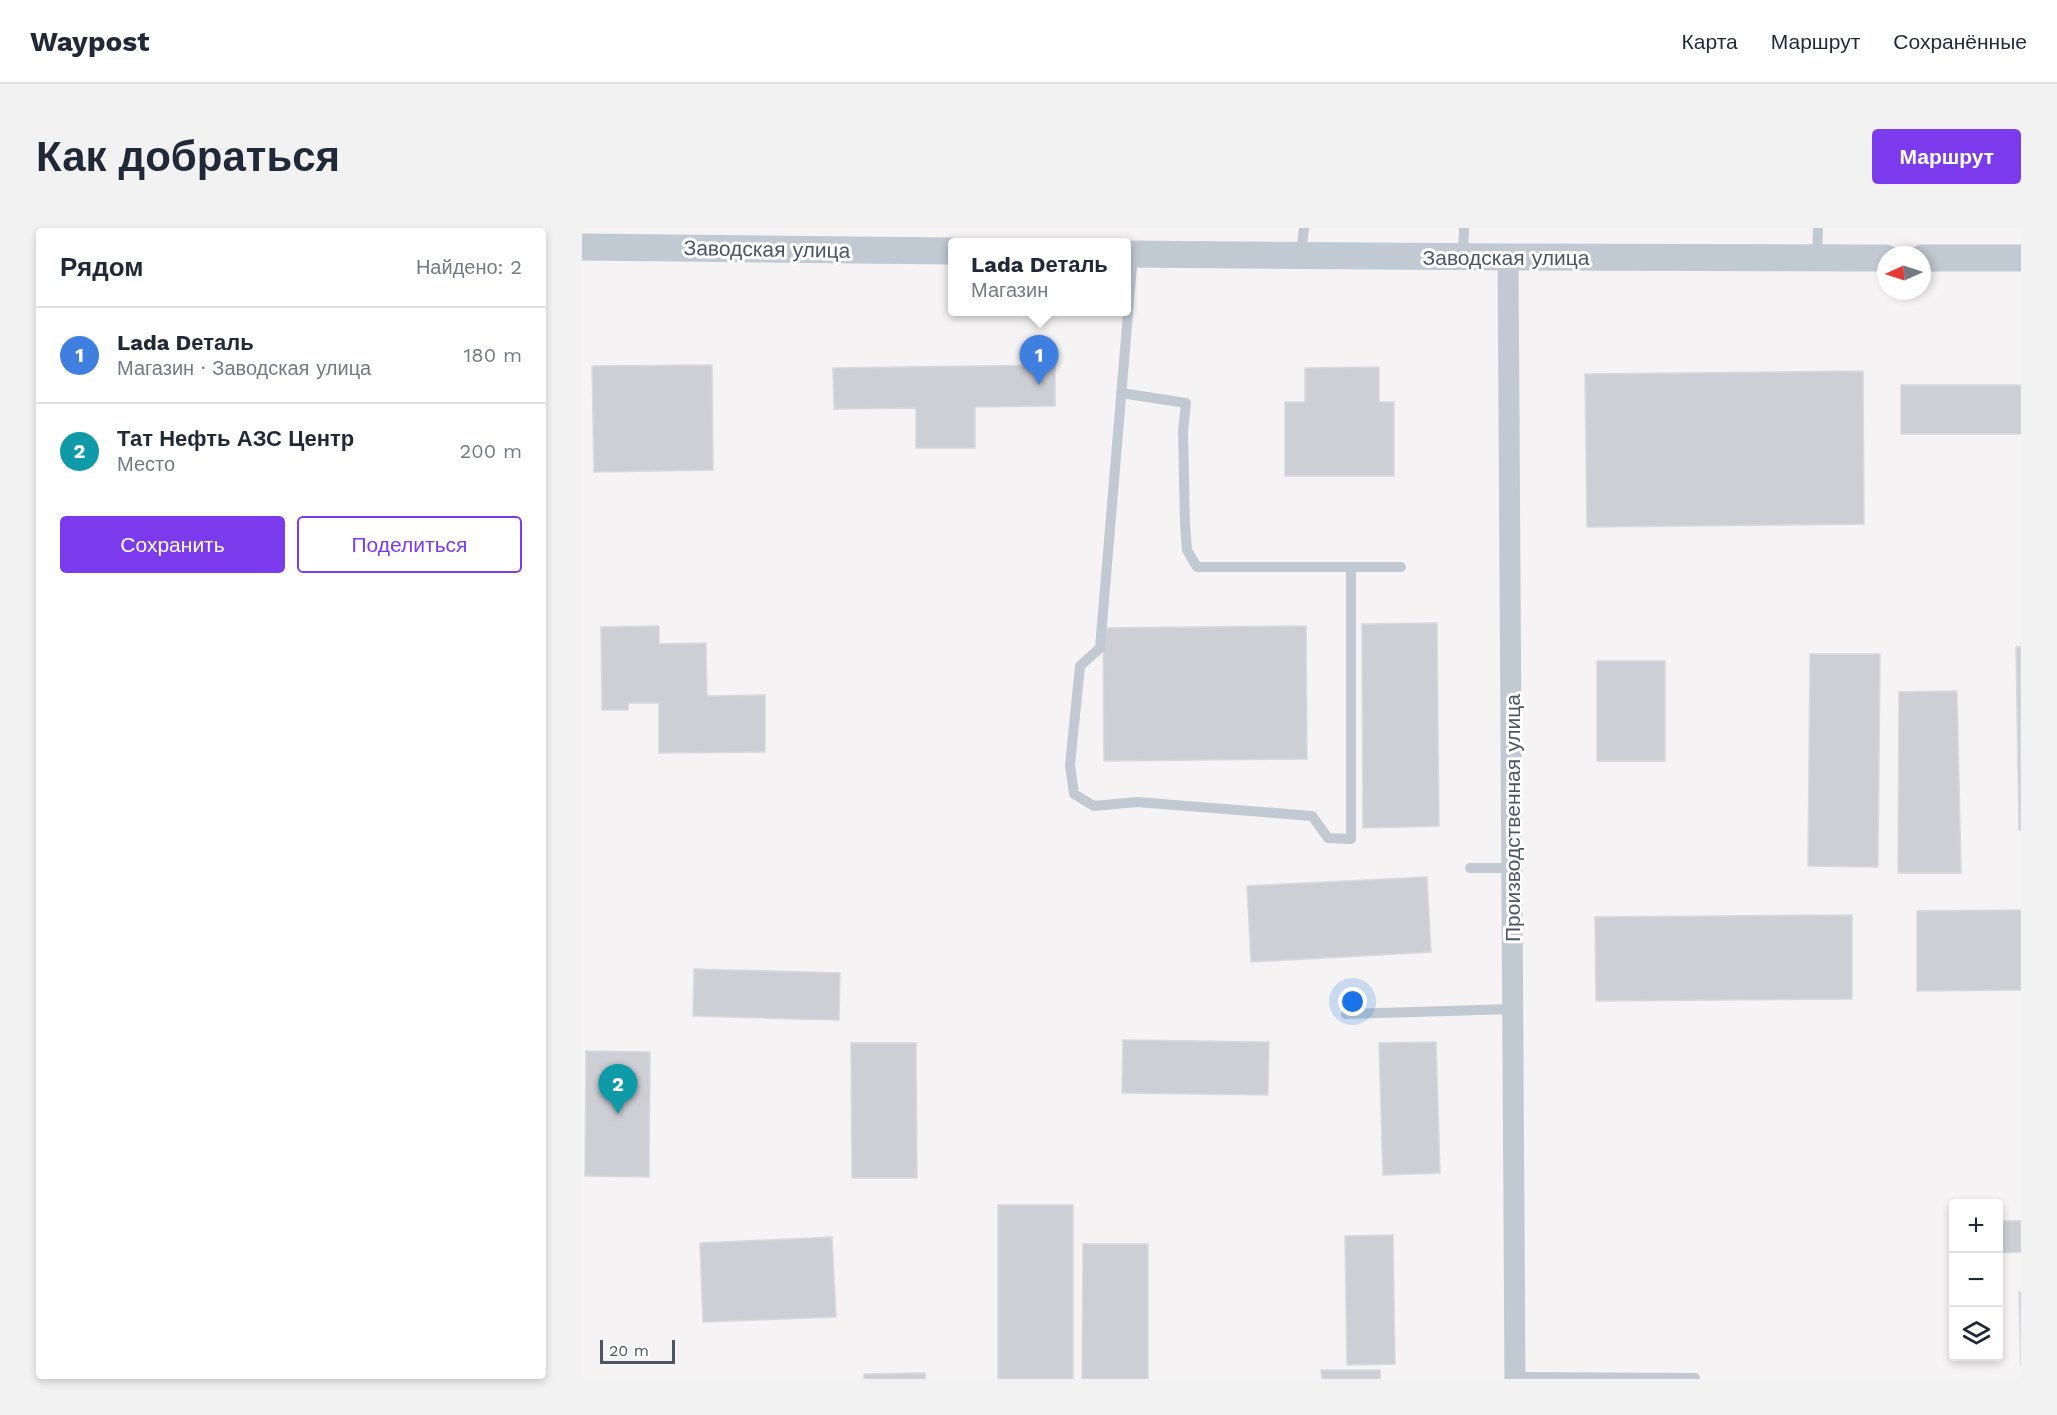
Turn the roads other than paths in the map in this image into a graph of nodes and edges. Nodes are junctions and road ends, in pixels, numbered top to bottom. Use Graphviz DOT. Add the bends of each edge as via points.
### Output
graph roads {
  1 [pos="1304,228"];
  2 [pos="1464,228"];
  3 [pos="1818,228"];
  4 [pos="582,247"];
  5 [pos="948,251"];
  6 [pos="1131,254"];
  7 [pos="1301,255"];
  8 [pos="1463,257"];
  9 [pos="1508,257"];
  10 [pos="1817,258"];
  11 [pos="1877,258"];
  12 [pos="1931,258"];
  13 [pos="2021,258"];
  14 [pos="1126,316"];
  15 [pos="1121,393"];
  16 [pos="1351,567"];
  17 [pos="1401,567"];
  18 [pos="1470,868"];
  19 [pos="1512,868"];
  20 [pos="1513,1009"];
  21 [pos="1346,1014"];
  22 [pos="1515,1378"];
  23 [pos="1695,1378"];
  1 -- 7 [label="lane"];
  2 -- 8 [label="lane"];
  3 -- 10 [label="lane"];
  4 -- 5 [label="street, Заводская улица"];
  6 -- 7 [label="street, Заводская улица"];
  7 -- 8 [label="street, Заводская улица"];
  8 -- 9 [label="street, Заводская улица"];
  9 -- 10 [label="street, Заводская улица"];
  9 -- 19 [label="street, Производственная улица"];
  10 -- 11 [label="street, Заводская улица"];
  12 -- 13 [label="street"];
  14 -- 15 [label="lane"];
  15 -- 16 [label="lane" via="1186,403 1182,432 1185,524 1187,550 1197,567"];
  15 -- 16 [label="lane" via="1100,648 1080,666 1074,714 1070,765 1074,794 1094,807 1137,802 1312,816 1328,838 1352,839"];
  16 -- 17 [label="lane"];
  18 -- 19 [label="lane"];
  19 -- 20 [label="street, Производственная улица"];
  20 -- 21 [label="lane"];
  20 -- 22 [label="street, Производственная улица"];
  22 -- 23 [label="lane"];
}
